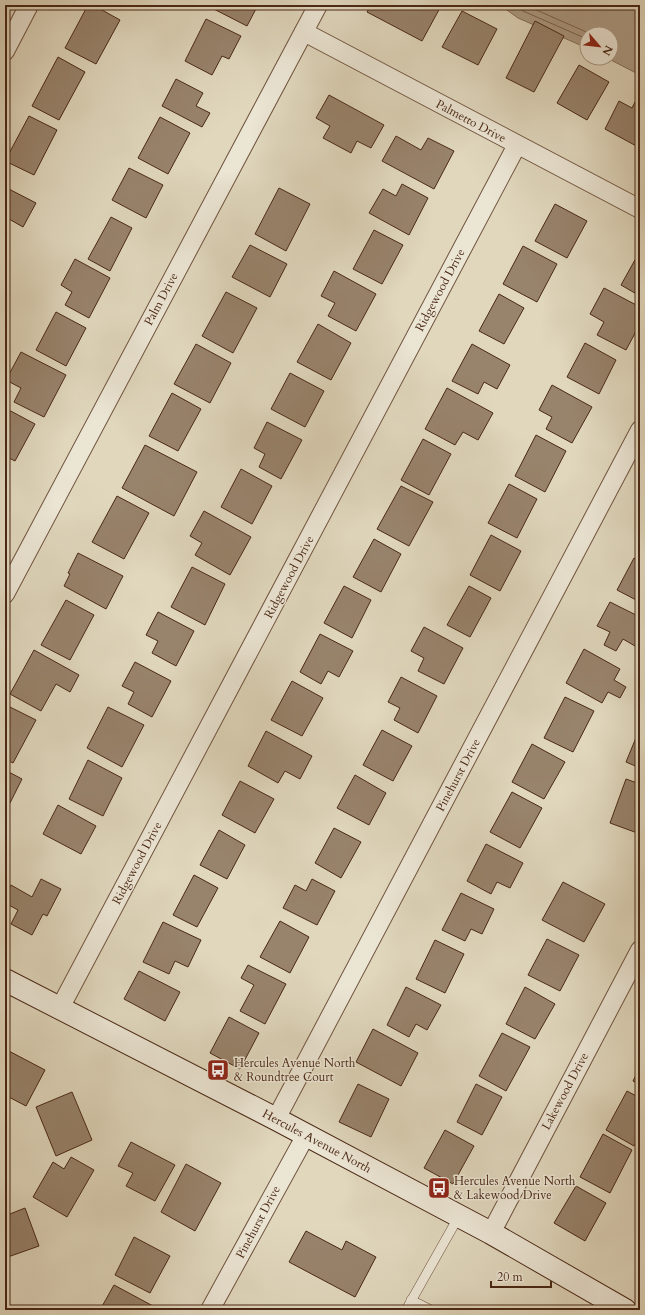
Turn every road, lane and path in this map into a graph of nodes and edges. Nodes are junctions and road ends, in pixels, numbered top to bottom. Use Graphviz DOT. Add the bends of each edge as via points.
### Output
graph roads {
  1 [pos="29,5"];
  2 [pos="318,5"];
  3 [pos="304,32"];
  4 [pos="5,51"];
  5 [pos="517,146"];
  6 [pos="640,209"];
  7 [pos="640,430"];
  8 [pos="5,594"];
  9 [pos="640,950"];
  10 [pos="5,980"];
  11 [pos="60,1008"];
  12 [pos="276,1119"];
  13 [pos="306,1134"];
  14 [pos="459,1216"];
  15 [pos="490,1232"];
  16 [pos="412,1300"];
  17 [pos="210,1310"];
  18 [pos="406,1310"];
  19 [pos="431,1310"];
  20 [pos="625,1310"];
  1 -- 4 [label="street"];
  2 -- 3 [label="street, Palm Drive"];
  3 -- 5 [label="street, Palmetto Drive"];
  3 -- 8 [label="street, Palm Drive"];
  5 -- 6 [label="street, Palmetto Drive"];
  5 -- 11 [label="street, Ridgewood Drive"];
  7 -- 12 [label="street, Pinehurst Drive"];
  9 -- 15 [label="street, Lakewood Drive"];
  10 -- 11 [label="street, Hercules Avenue North"];
  11 -- 12 [label="street, Hercules Avenue North"];
  12 -- 13 [label="street, Hercules Avenue North"];
  13 -- 14 [label="street, Hercules Avenue North"];
  13 -- 17 [label="street, Pinehurst Drive"];
  14 -- 15 [label="street, Hercules Avenue North"];
  14 -- 16 [label="lane"];
  15 -- 20 [label="street, Hercules Avenue North"];
  16 -- 18 [label="lane"];
  16 -- 19 [label="lane"];
}
